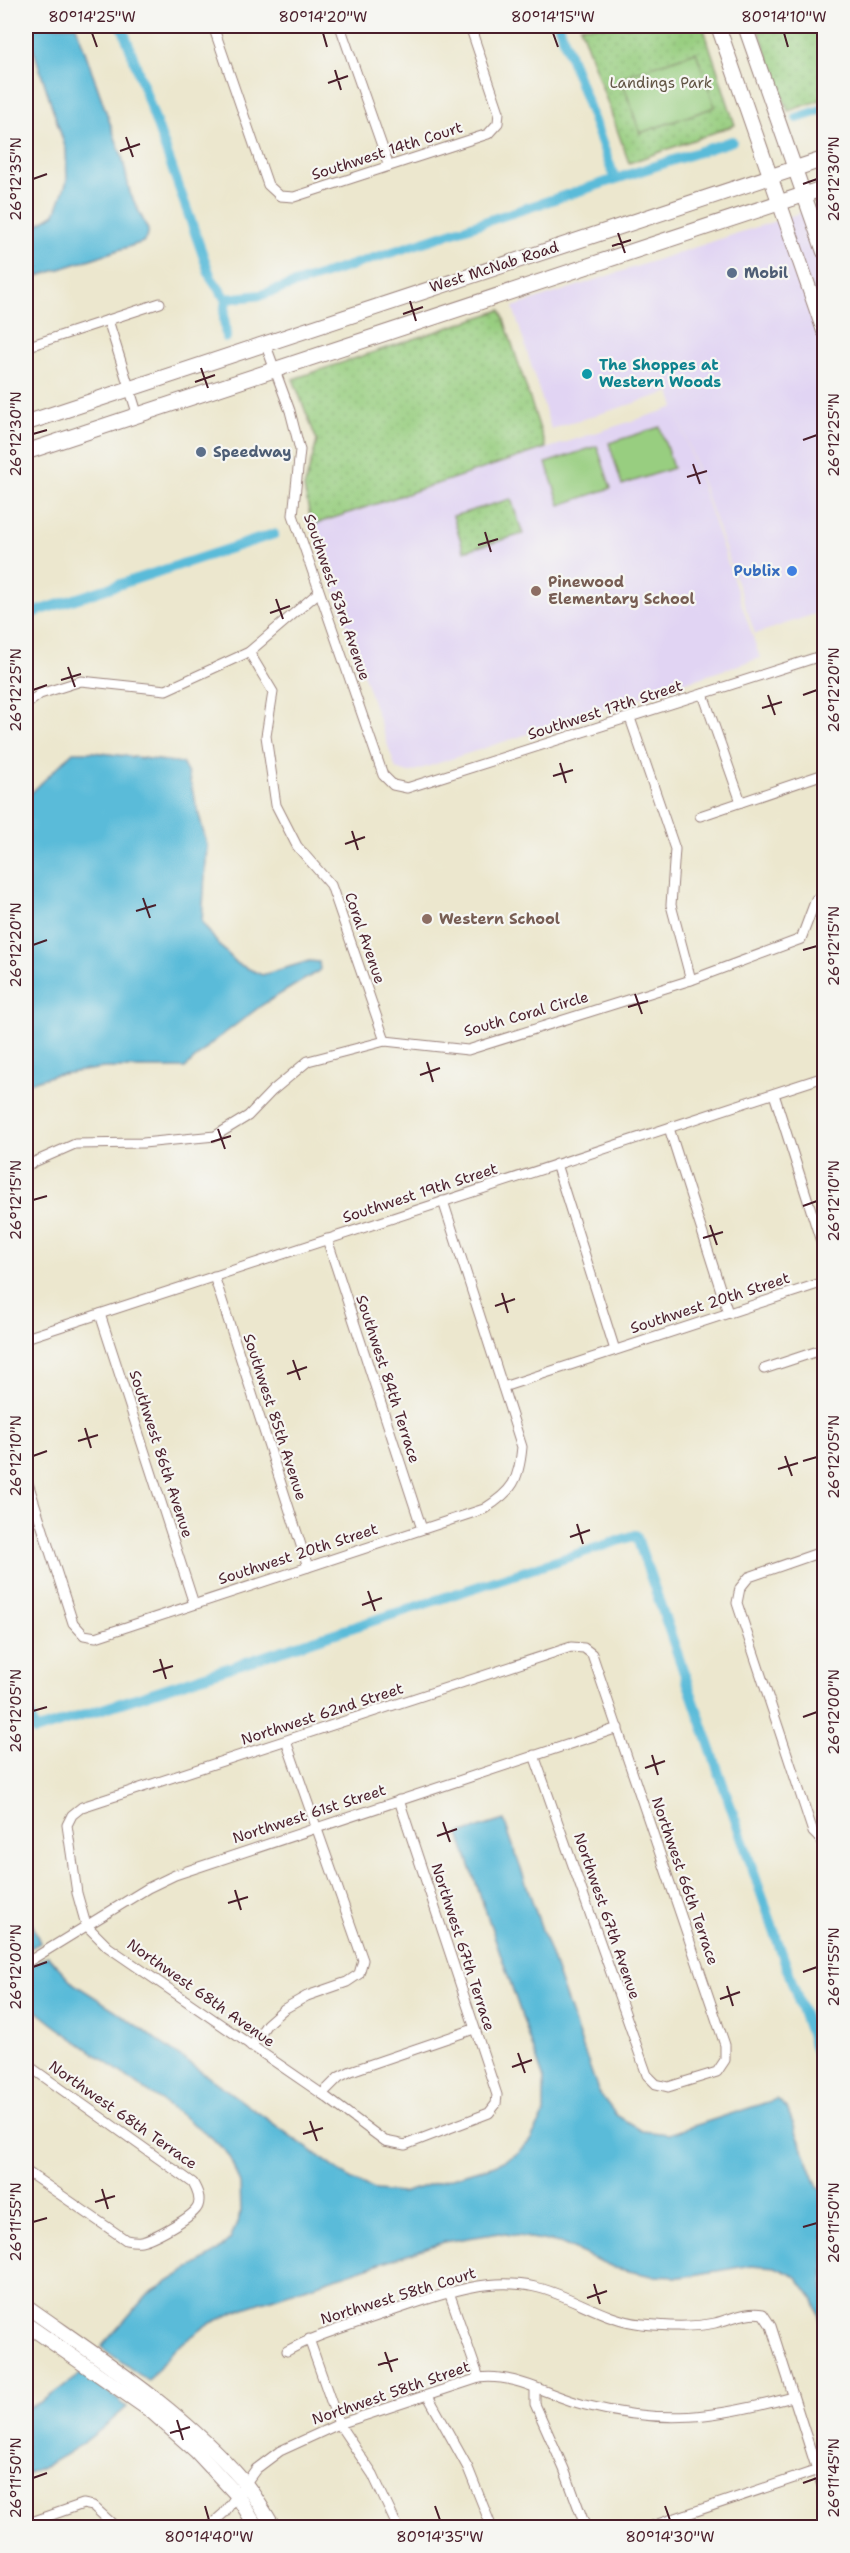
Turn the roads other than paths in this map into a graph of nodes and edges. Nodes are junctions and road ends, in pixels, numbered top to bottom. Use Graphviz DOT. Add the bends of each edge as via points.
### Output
graph roads {
  1 [pos="213,26"];
  2 [pos="340,26"];
  3 [pos="470,26"];
  4 [pos="718,26"];
  5 [pos="745,26"];
  6 [pos="825,159"];
  7 [pos="389,166"];
  8 [pos="795,168"];
  9 [pos="770,176"];
  10 [pos="825,188"];
  11 [pos="804,194"];
  12 [pos="780,203"];
  13 [pos="825,252"];
  14 [pos="160,303"];
  15 [pos="108,320"];
  16 [pos="825,331"];
  17 [pos="266,343"];
  18 [pos="26,347"];
  19 [pos="276,371"];
  20 [pos="130,388"];
  21 [pos="138,416"];
  22 [pos="26,423"];
  23 [pos="26,452"];
  24 [pos="319,592"];
  25 [pos="249,652"];
  26 [pos="825,655"];
  27 [pos="703,694"];
  28 [pos="26,705"];
  29 [pos="630,718"];
  30 [pos="825,774"];
  31 [pos="393,785"];
  32 [pos="741,802"];
  33 [pos="700,816"];
  34 [pos="816,899"];
  35 [pos="692,980"];
  36 [pos="385,1041"];
  37 [pos="825,1077"];
  38 [pos="774,1094"];
  39 [pos="669,1128"];
  40 [pos="556,1164"];
  41 [pos="26,1168"];
  42 [pos="443,1201"];
  43 [pos="327,1239"];
  44 [pos="825,1251"];
  45 [pos="214,1276"];
  46 [pos="825,1282"];
  47 [pos="728,1313"];
  48 [pos="100,1314"];
  49 [pos="26,1338"];
  50 [pos="825,1349"];
  51 [pos="615,1350"];
  52 [pos="764,1369"];
  53 [pos="503,1387"];
  54 [pos="26,1478"];
  55 [pos="422,1529"];
  56 [pos="825,1551"];
  57 [pos="308,1567"];
  58 [pos="194,1604"];
  59 [pos="584,1648"];
  60 [pos="618,1728"];
  61 [pos="286,1741"];
  62 [pos="534,1755"];
  63 [pos="399,1800"];
  64 [pos="72,1815"];
  65 [pos="315,1828"];
  66 [pos="825,1843"];
  67 [pos="86,1925"];
  68 [pos="26,1963"];
  69 [pos="474,2029"];
  70 [pos="251,2047"];
  71 [pos="26,2064"];
  72 [pos="656,2084"];
  73 [pos="322,2094"];
  74 [pos="396,2145"];
  75 [pos="26,2171"];
  76 [pos="449,2292"];
  77 [pos="26,2306"];
  78 [pos="26,2324"];
  79 [pos="309,2339"];
  80 [pos="287,2351"];
  81 [pos="479,2378"];
  82 [pos="535,2390"];
  83 [pos="428,2396"];
  84 [pos="793,2397"];
  85 [pos="339,2424"];
  86 [pos="818,2470"];
  87 [pos="241,2489"];
  88 [pos="825,2492"];
  89 [pos="26,2524"];
  90 [pos="117,2528"];
  91 [pos="207,2528"];
  92 [pos="257,2528"];
  93 [pos="274,2528"];
  94 [pos="398,2528"];
  95 [pos="492,2528"];
  96 [pos="585,2528"];
  97 [pos="646,2528"];
  1 -- 7 [label="street, Southwest 14th Court" via="268,184 280,196 294,197"];
  2 -- 7 [label="street"];
  3 -- 7 [label="street, Southwest 14th Court" via="499,112 498,123 488,134"];
  4 -- 9 [label="street"];
  5 -- 8 [label="street"];
  6 -- 8 [label="main road, West McNab Road"];
  8 -- 9 [label="main road, West McNab Road"];
  8 -- 11 [label="street"];
  9 -- 12 [label="street"];
  9 -- 17 [label="main road, West McNab Road"];
  10 -- 11 [label="main road, West McNab Road"];
  11 -- 12 [label="main road, West McNab Road"];
  11 -- 13 [label="street"];
  12 -- 16 [label="street"];
  12 -- 19 [label="main road, West McNab Road"];
  14 -- 15 [label="street"];
  15 -- 18 [label="street"];
  15 -- 20 [label="street"];
  17 -- 19 [label="street, Southwest 83rd Avenue"];
  17 -- 20 [label="main road, West McNab Road"];
  19 -- 21 [label="main road, West McNab Road"];
  19 -- 24 [label="street, Southwest 83rd Avenue" via="300,450 293,515"];
  20 -- 21 [label="street"];
  20 -- 22 [label="main road, West McNab Road"];
  21 -- 23 [label="main road, West McNab Road"];
  24 -- 25 [label="street"];
  24 -- 31 [label="street, Southwest 83rd Avenue" via="383,775"];
  25 -- 28 [label="street" via="166,690 81,681 40,693"];
  25 -- 36 [label="street, Coral Avenue" via="273,692 266,736 276,805 297,846 331,885"];
  26 -- 27 [label="street, Southwest 17th Street"];
  27 -- 29 [label="street, Southwest 17th Street"];
  27 -- 32 [label="street"];
  29 -- 31 [label="street, Southwest 17th Street" via="407,788"];
  29 -- 35 [label="street" via="675,849 671,905"];
  30 -- 32 [label="street"];
  32 -- 33 [label="street"];
  34 -- 35 [label="street, South Coral Circle" via="801,939"];
  35 -- 36 [label="street, South Coral Circle" via="468,1050"];
  36 -- 41 [label="street, South Coral Circle" via="308,1061 248,1116 215,1136 75,1144"];
  37 -- 38 [label="street, Southwest 19th Street"];
  38 -- 39 [label="street, Southwest 19th Street"];
  38 -- 44 [label="street"];
  39 -- 40 [label="street, Southwest 19th Street"];
  39 -- 47 [label="street"];
  40 -- 42 [label="street, Southwest 19th Street"];
  40 -- 51 [label="street"];
  42 -- 43 [label="street, Southwest 19th Street"];
  42 -- 53 [label="street"];
  43 -- 45 [label="street, Southwest 19th Street"];
  43 -- 55 [label="street, Southwest 84th Terrace"];
  45 -- 48 [label="street, Southwest 19th Street"];
  45 -- 57 [label="street, Southwest 85th Avenue"];
  46 -- 47 [label="street, Southwest 20th Street"];
  47 -- 51 [label="street, Southwest 20th Street"];
  48 -- 49 [label="street, Southwest 19th Street"];
  48 -- 58 [label="street, Southwest 86th Avenue"];
  50 -- 52 [label="street"];
  51 -- 53 [label="street, Southwest 20th Street"];
  53 -- 55 [label="street, Southwest 20th Street" via="522,1447 514,1484 502,1498 484,1509"];
  54 -- 58 [label="street, Southwest 20th Street" via="73,1623 84,1635 96,1637"];
  55 -- 57 [label="street, Southwest 20th Street"];
  56 -- 66 [label="street" via="749,1577 740,1588 737,1603 813,1832"];
  57 -- 58 [label="street, Southwest 20th Street"];
  59 -- 60 [label="street, Northwest 66th Terrace" via="592,1654"];
  59 -- 61 [label="street, Northwest 62nd Street" via="571,1647"];
  60 -- 62 [label="street, Northwest 61st Street"];
  60 -- 72 [label="street, Northwest 66th Terrace" via="725,2045 724,2060 717,2072 668,2087"];
  61 -- 64 [label="street, Northwest 62nd Street" via="82,1807"];
  61 -- 65 [label="street"];
  62 -- 63 [label="street, Northwest 61st Street"];
  62 -- 72 [label="street, Northwest 67th Avenue" via="646,2075"];
  63 -- 65 [label="street, Northwest 61st Street"];
  63 -- 69 [label="street, Northwest 67th Terrace"];
  64 -- 67 [label="street, Northwest 68th Avenue" via="67,1825"];
  65 -- 67 [label="street, Northwest 61st Street" via="175,1875"];
  65 -- 70 [label="street" via="363,1960 359,1974 284,2009 267,2024"];
  67 -- 68 [label="street, Northwest 61st Street"];
  67 -- 70 [label="street, Northwest 68th Avenue" via="108,1947"];
  69 -- 73 [label="street" via="351,2071"];
  69 -- 74 [label="street, Northwest 67th Terrace" via="497,2095 496,2104 489,2113"];
  70 -- 73 [label="street, Northwest 68th Avenue"];
  71 -- 75 [label="street, Northwest 68th Terrace" via="193,2183 199,2195 198,2206 192,2215 147,2240 126,2240"];
  73 -- 74 [label="street, Northwest 68th Avenue"];
  76 -- 79 [label="street, Northwest 58th Court"];
  76 -- 81 [label="street"];
  76 -- 84 [label="street, Northwest 58th Court" via="508,2282 537,2287 606,2316 639,2324 714,2323 751,2312 763,2313 771,2326"];
  77 -- 87 [label="street" via="158,2398 204,2439"];
  78 -- 87 [label="street" via="151,2411"];
  79 -- 80 [label="street, Northwest 58th Court"];
  79 -- 85 [label="street"];
  81 -- 82 [label="street, Northwest 58th Street" via="510,2378"];
  81 -- 83 [label="street, Northwest 58th Street"];
  82 -- 84 [label="street, Northwest 58th Street" via="625,2414 662,2418 703,2416"];
  82 -- 96 [label="street" via="535,2404"];
  83 -- 85 [label="street, Northwest 58th Street"];
  83 -- 95 [label="street" via="468,2468"];
  84 -- 86 [label="street"];
  85 -- 87 [label="street, Northwest 58th Street" via="280,2451 256,2469"];
  85 -- 94 [label="street" via="373,2475"];
  86 -- 88 [label="street"];
  86 -- 97 [label="street"];
  87 -- 91 [label="street, Northwest 58th Street"];
  87 -- 92 [label="street"];
  87 -- 93 [label="street"];
  89 -- 90 [label="street" via="83,2504 93,2506"];
}
